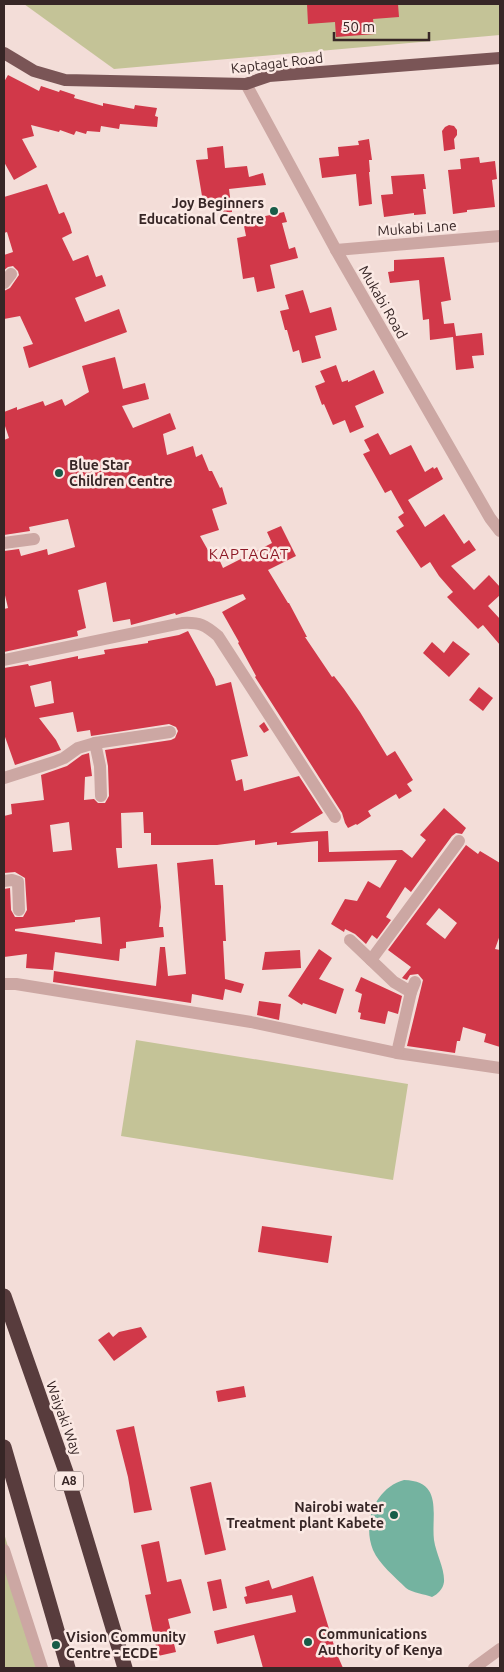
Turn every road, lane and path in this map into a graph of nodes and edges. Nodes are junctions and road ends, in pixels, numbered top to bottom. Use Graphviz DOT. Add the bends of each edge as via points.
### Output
graph roads {
  1 [pos="4,53"];
  2 [pos="500,58"];
  3 [pos="246,84"];
  4 [pos="500,236"];
  5 [pos="336,250"];
  6 [pos="500,531"];
  7 [pos="34,540"];
  8 [pos="4,543"];
  9 [pos="4,660"];
  10 [pos="170,732"];
  11 [pos="95,743"];
  12 [pos="4,778"];
  13 [pos="101,796"];
  14 [pos="335,816"];
  15 [pos="459,841"];
  16 [pos="4,881"];
  17 [pos="19,910"];
  18 [pos="350,940"];
  19 [pos="371,960"];
  20 [pos="4,984"];
  21 [pos="397,1053"];
  22 [pos="500,1068"];
  23 [pos="4,1296"];
  24 [pos="4,1447"];
  25 [pos="4,1550"];
  26 [pos="500,1649"];
  27 [pos="42,1668"];
  28 [pos="68,1668"];
  29 [pos="125,1668"];
  30 [pos="474,1668"];
  1 -- 3 [label="main road, Kaptagat Road" via="34,71 65,80"];
  2 -- 3 [label="main road, Kaptagat Road" via="269,76"];
  3 -- 5 [label="street, Mukabi Road"];
  4 -- 5 [label="street, Mukabi Lane"];
  5 -- 6 [label="street, Mukabi Road"];
  7 -- 8 [label="street"];
  9 -- 14 [label="street" via="182,623 196,622 207,627 218,636"];
  10 -- 11 [label="street"];
  11 -- 12 [label="street" via="78,748 54,762"];
  11 -- 13 [label="street"];
  15 -- 19 [label="street"];
  16 -- 17 [label="street" via="18,882"];
  18 -- 19 [label="street"];
  19 -- 21 [label="street" via="394,982 413,987"];
  20 -- 21 [label="street" via="251,1022"];
  21 -- 22 [label="street"];
  23 -- 29 [label="highway, Waiyaki Way / A8" via="66,1472"];
  24 -- 28 [label="highway"];
  25 -- 27 [label="street"];
  26 -- 30 [label="street"];
}
